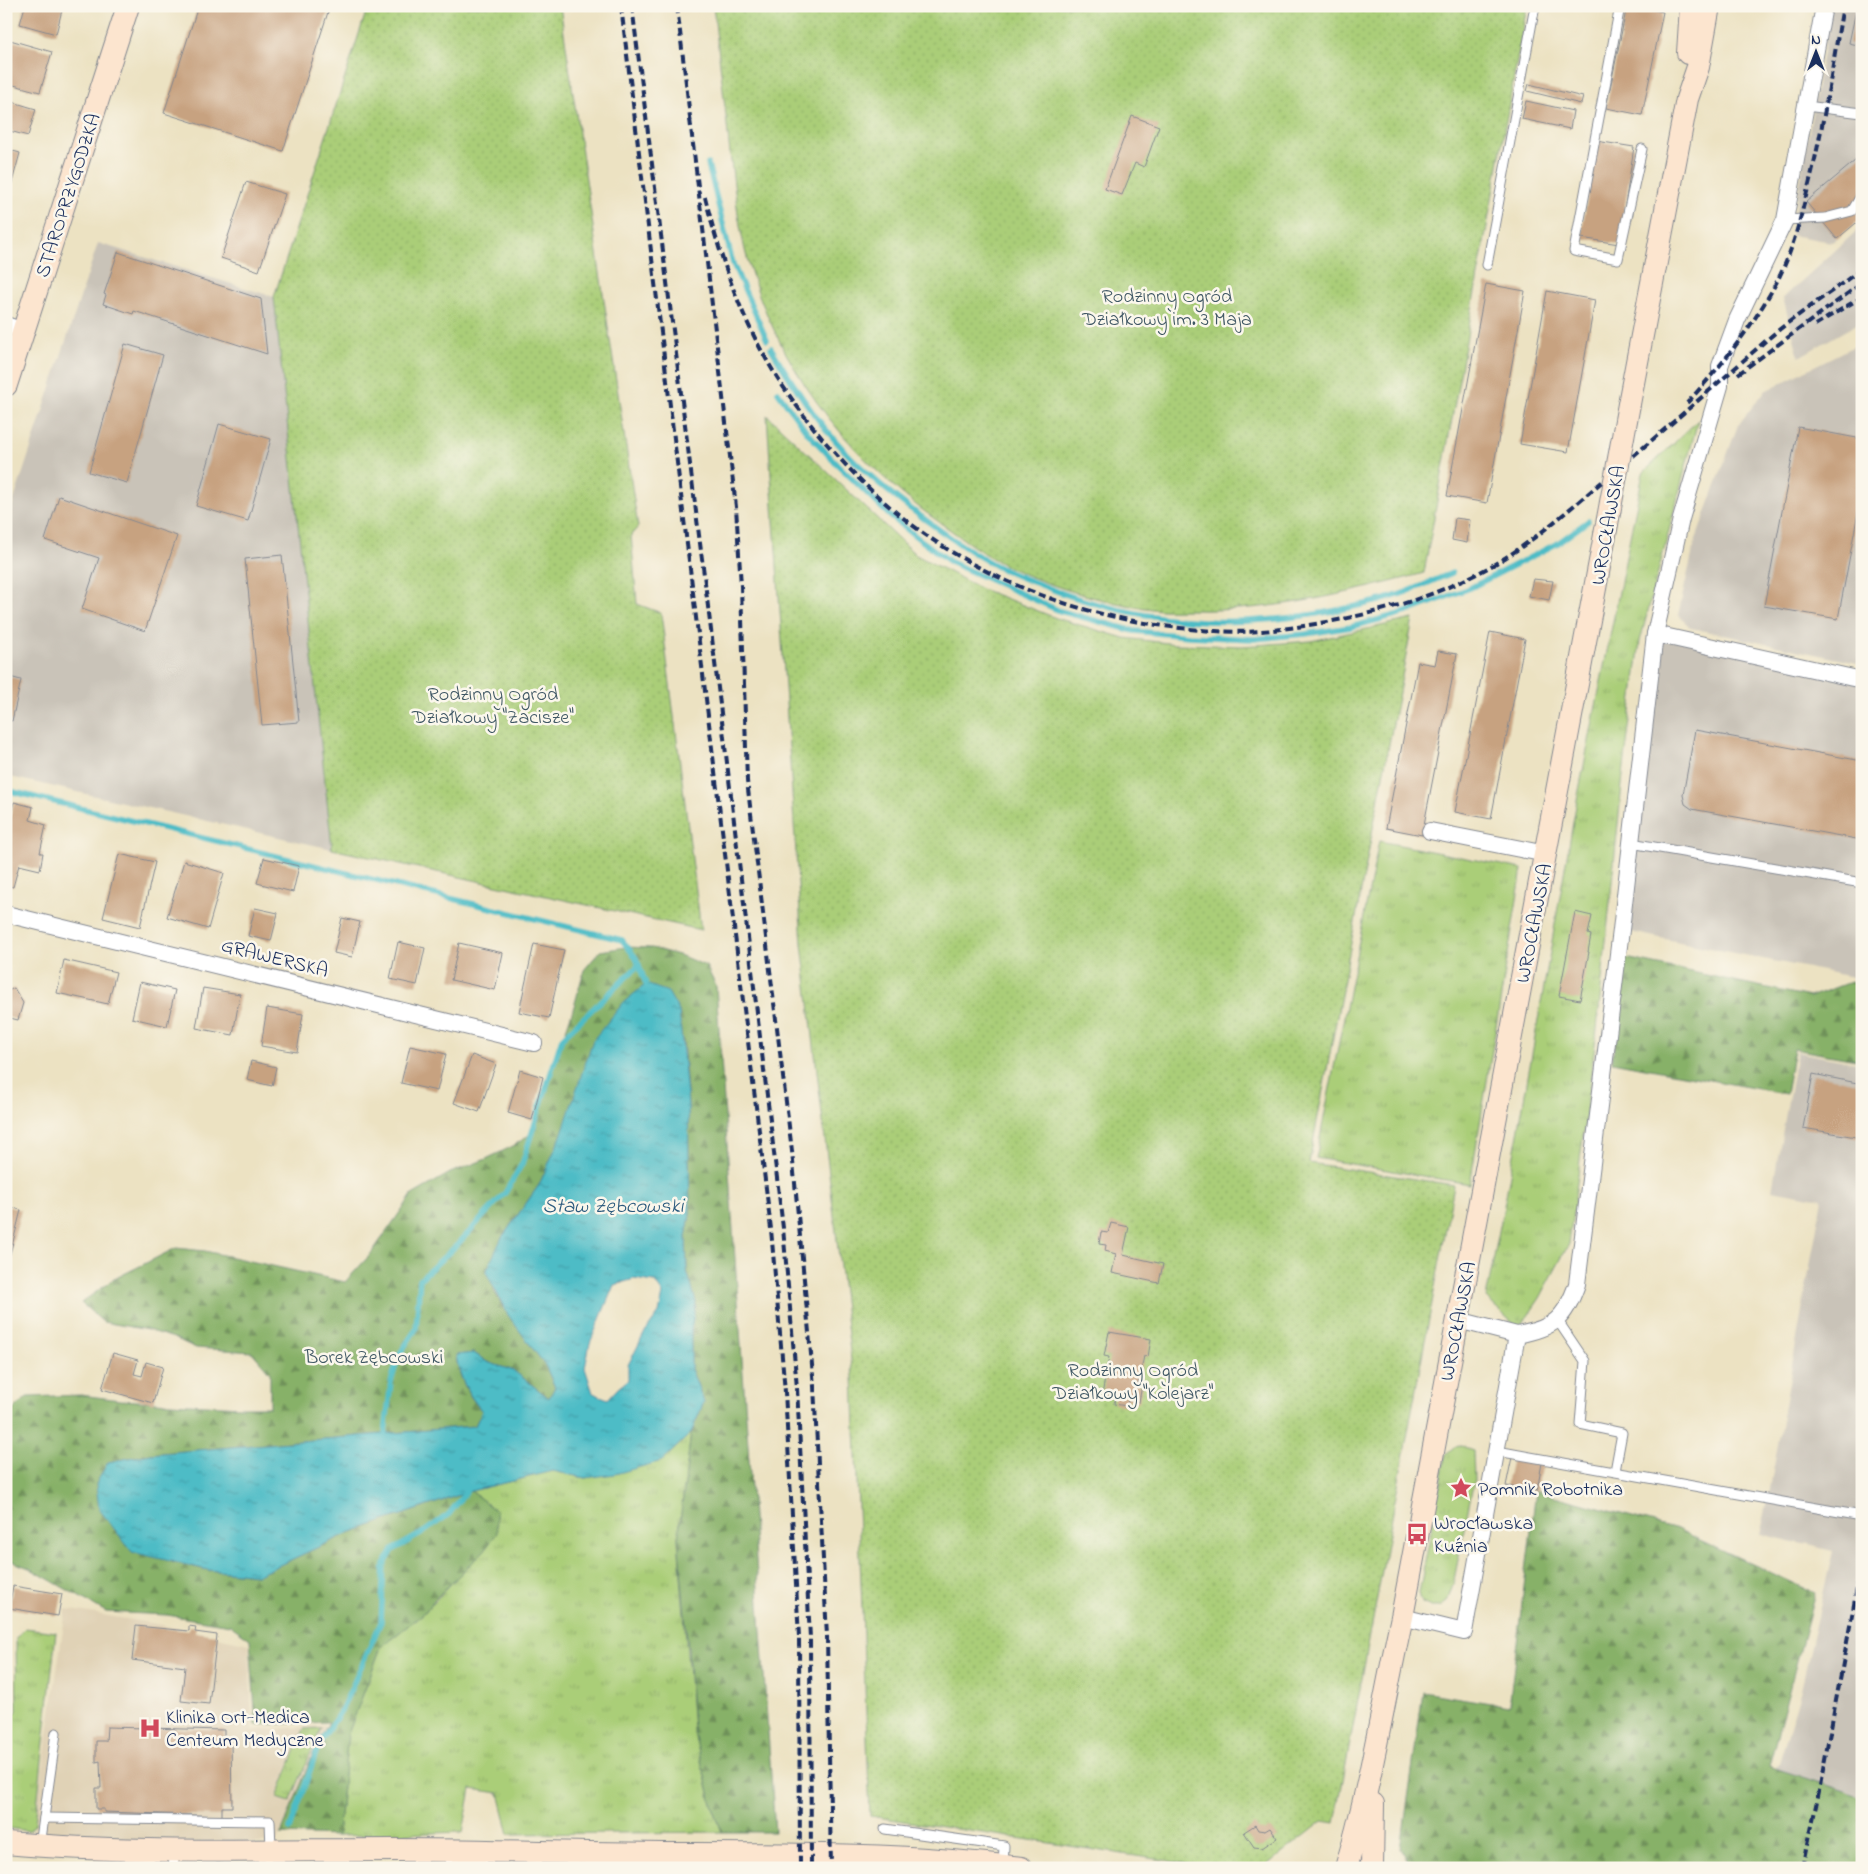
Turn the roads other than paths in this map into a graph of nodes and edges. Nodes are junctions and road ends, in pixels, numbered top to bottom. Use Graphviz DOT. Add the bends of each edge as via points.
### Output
graph roads {
  1 [pos="128,6"];
  2 [pos="1535,6"];
  3 [pos="1620,6"];
  4 [pos="1691,6"];
  5 [pos="1709,6"];
  6 [pos="1824,6"];
  7 [pos="1687,99"];
  8 [pos="1806,106"];
  9 [pos="1862,113"];
  10 [pos="1642,150"];
  11 [pos="1862,194"];
  12 [pos="1785,220"];
  13 [pos="1487,265"];
  14 [pos="15,328"];
  15 [pos="6,385"];
  16 [pos="1654,634"];
  17 [pos="1862,680"];
  18 [pos="1430,831"];
  19 [pos="1631,843"];
  20 [pos="1546,854"];
  21 [pos="1862,883"];
  22 [pos="6,914"];
  23 [pos="534,1043"];
  24 [pos="1458,1320"];
  25 [pos="1558,1321"];
  26 [pos="1517,1336"];
  27 [pos="1497,1451"];
  28 [pos="1615,1471"];
  29 [pos="1862,1516"];
  30 [pos="1402,1617"];
  31 [pos="56,1733"];
  32 [pos="1376,1747"];
  33 [pos="44,1818"];
  34 [pos="885,1828"];
  35 [pos="6,1843"];
  36 [pos="40,1846"];
  37 [pos="271,1850"];
  38 [pos="174,1859"];
  39 [pos="454,1859"];
  40 [pos="479,1859"];
  41 [pos="1012,1867"];
  42 [pos="1346,1868"];
  43 [pos="1372,1868"];
  1 -- 14 [label="main road, STAROPRZYGODZKA"];
  2 -- 13 [label="lane"];
  3 -- 10 [label="lane" via="1574,251 1618,259"];
  4 -- 7 [label="main road, WROCŁAWSKA"];
  5 -- 7 [label="main road, WROCŁAWSKA" via="1698,67"];
  6 -- 8 [label="street"];
  7 -- 20 [label="main road, WROCŁAWSKA, bridge"];
  8 -- 9 [label="lane"];
  8 -- 12 [label="street"];
  11 -- 12 [label="lane" via="1852,210 1825,218"];
  12 -- 16 [label="street" via="1737,320 1720,366 1720,386 1681,519"];
  14 -- 15 [label="main road, STAROPRZYGODZKA"];
  16 -- 17 [label="street"];
  16 -- 19 [label="street"];
  18 -- 20 [label="street"];
  19 -- 21 [label="lane"];
  19 -- 25 [label="street" via="1577,1284 1570,1304"];
  20 -- 24 [label="main road, WROCŁAWSKA"];
  22 -- 23 [label="street, GRAWERSKA"];
  24 -- 26 [label="street"];
  24 -- 30 [label="main road, WROCŁAWSKA"];
  25 -- 26 [label="street"];
  25 -- 28 [label="lane" via="1585,1361 1580,1424 1622,1434"];
  26 -- 27 [label="street"];
  27 -- 28 [label="lane"];
  27 -- 30 [label="street" via="1464,1632"];
  28 -- 29 [label="lane"];
  30 -- 32 [label="main road, WROCŁAWSKA"];
  31 -- 33 [label="lane"];
  32 -- 42 [label="main road, WROCŁAWSKA"];
  32 -- 43 [label="main road, WROCŁAWSKA"];
  33 -- 36 [label="lane"];
  33 -- 37 [label="lane" via="270,1821"];
  34 -- 41 [label="lane" via="1004,1846"];
  35 -- 36 [label="main road"];
  36 -- 38 [label="main road"];
  37 -- 38 [label="main road"];
  37 -- 39 [label="main road"];
  39 -- 40 [label="main road"];
  40 -- 41 [label="main road" via="801,1854 943,1859"];
}
